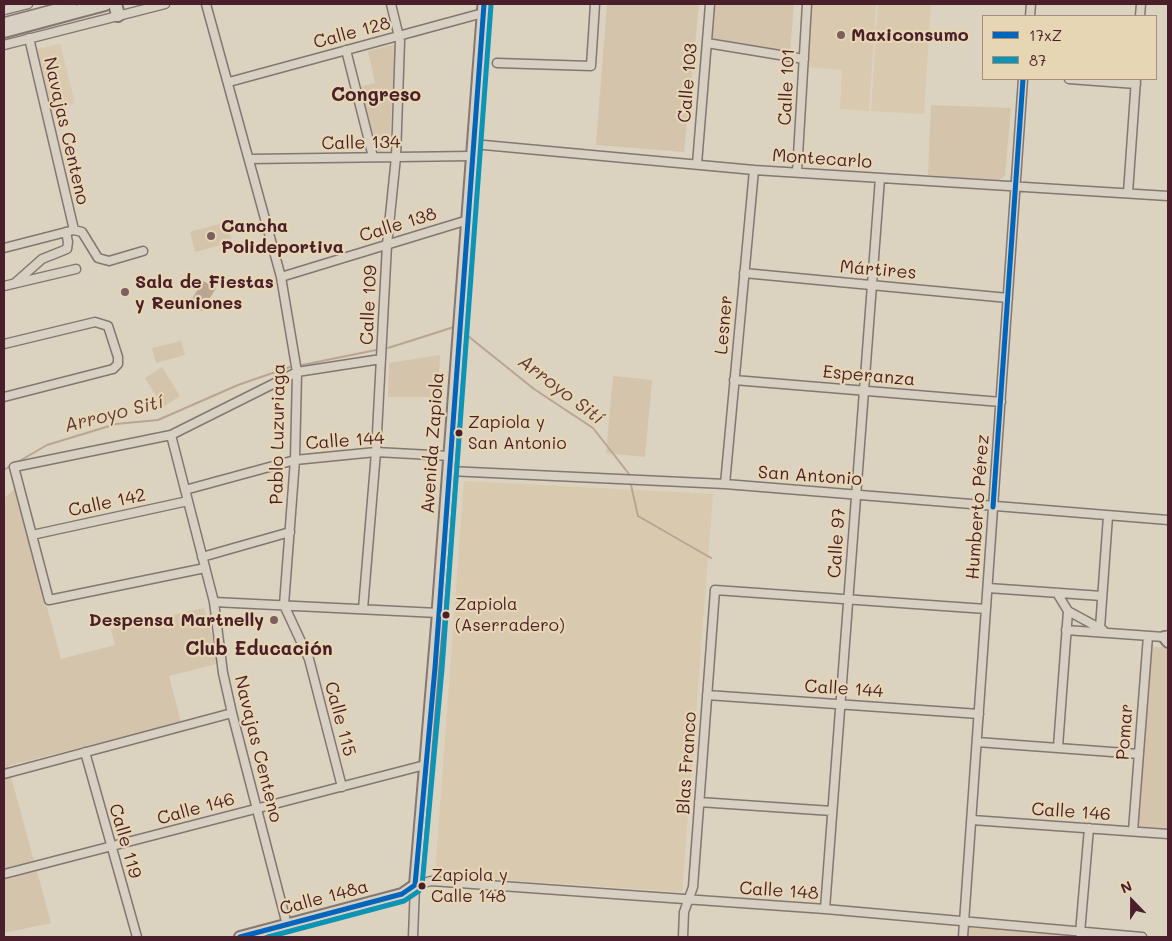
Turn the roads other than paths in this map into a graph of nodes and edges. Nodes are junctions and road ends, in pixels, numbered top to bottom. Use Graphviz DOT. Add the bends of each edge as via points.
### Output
graph roads {
  1 [pos="28,4"];
  2 [pos="72,4"];
  3 [pos="105,4"];
  4 [pos="165,4"];
  5 [pos="206,4"];
  6 [pos="391,4"];
  7 [pos="595,4"];
  8 [pos="710,4"];
  9 [pos="807,4"];
  10 [pos="8,7"];
  11 [pos="484,8"];
  12 [pos="116,9"];
  13 [pos="4,22"];
  14 [pos="4,31"];
  15 [pos="400,35"];
  16 [pos="29,38"];
  17 [pos="707,43"];
  18 [pos="4,45"];
  19 [pos="346,50"];
  20 [pos="804,59"];
  21 [pos="497,63"];
  22 [pos="1023,80"];
  23 [pos="1103,80"];
  24 [pos="1136,81"];
  25 [pos="229,82"];
  26 [pos="473,150"];
  27 [pos="396,157"];
  28 [pos="373,158"];
  29 [pos="249,159"];
  30 [pos="697,164"];
  31 [pos="754,170"];
  32 [pos="797,172"];
  33 [pos="880,178"];
  34 [pos="1016,187"];
  35 [pos="1128,193"];
  36 [pos="1168,196"];
  37 [pos="468,220"];
  38 [pos="70,231"];
  39 [pos="387,245"];
  40 [pos="4,248"];
  41 [pos="143,251"];
  42 [pos="76,269"];
  43 [pos="744,273"];
  44 [pos="281,277"];
  45 [pos="15,284"];
  46 [pos="872,284"];
  47 [pos="4,286"];
  48 [pos="1008,298"];
  49 [pos="4,344"];
  50 [pos="382,359"];
  51 [pos="297,372"];
  52 [pos="734,380"];
  53 [pos="864,390"];
  54 [pos="4,396"];
  55 [pos="1001,402"];
  56 [pos="171,435"];
  57 [pos="376,452"];
  58 [pos="450,456"];
  59 [pos="295,460"];
  60 [pos="449,471"];
  61 [pos="725,484"];
  62 [pos="185,490"];
  63 [pos="856,494"];
  64 [pos="188,501"];
  65 [pos="993,507"];
  66 [pos="1108,516"];
  67 [pos="1168,520"];
  68 [pos="290,532"];
  69 [pos="32,535"];
  70 [pos="202,557"];
  71 [pos="205,568"];
  72 [pos="988,588"];
  73 [pos="1057,593"];
  74 [pos="1102,596"];
  75 [pos="848,599"];
  76 [pos="214,602"];
  77 [pos="284,605"];
  78 [pos="363,609"];
  79 [pos="986,609"];
  80 [pos="1068,611"];
  81 [pos="438,613"];
  82 [pos="1100,628"];
  83 [pos="1066,630"];
  84 [pos="1110,633"];
  85 [pos="1148,636"];
  86 [pos="1167,638"];
  87 [pos="707,695"];
  88 [pos="840,704"];
  89 [pos="232,713"];
  90 [pos="979,714"];
  91 [pos="977,742"];
  92 [pos="1058,747"];
  93 [pos="85,752"];
  94 [pos="1139,754"];
  95 [pos="425,765"];
  96 [pos="4,774"];
  97 [pos="342,787"];
  98 [pos="699,802"];
  99 [pos="257,808"];
  100 [pos="832,811"];
  101 [pos="972,820"];
  102 [pos="1089,828"];
  103 [pos="1133,831"];
  104 [pos="1168,834"];
  105 [pos="111,847"];
  106 [pos="4,874"];
  107 [pos="414,885"];
  108 [pos="689,900"];
  109 [pos="825,909"];
  110 [pos="964,923"];
  111 [pos="287,925"];
  112 [pos="1080,933"];
  113 [pos="137,937"];
  114 [pos="240,937"];
  115 [pos="413,937"];
  116 [pos="683,937"];
  117 [pos="963,937"];
  118 [pos="1135,937"];
  119 [pos="1142,937"];
  1 -- 10 [label="street"];
  2 -- 13 [label="street"];
  3 -- 14 [label="highway"];
  4 -- 12 [label="street"];
  5 -- 25 [label="street, Pablo Luzuriaga"];
  6 -- 15 [label="street, Calle 109"];
  7 -- 21 [label="street" via="591,66"];
  8 -- 17 [label="street, Calle 103"];
  9 -- 20 [label="street, Calle 101"];
  11 -- 15 [label="street, Calle 128"];
  11 -- 26 [label="main road, Avenida Zapiola"];
  12 -- 16 [label="street"];
  15 -- 19 [label="street, Calle 128"];
  15 -- 27 [label="street, Calle 109"];
  16 -- 18 [label="street"];
  16 -- 38 [label="street, Navajas Centeno"];
  17 -- 20 [label="street"];
  17 -- 30 [label="street, Calle 103"];
  19 -- 25 [label="street, Calle 128"];
  19 -- 28 [label="street"];
  20 -- 32 [label="street, Calle 101"];
  22 -- 34 [label="street, Humberto Pérez"];
  23 -- 24 [label="street"];
  24 -- 35 [label="street"];
  25 -- 29 [label="street, Pablo Luzuriaga"];
  26 -- 27 [label="street, Calle 134"];
  26 -- 30 [label="street, Montecarlo"];
  26 -- 37 [label="main road, Avenida Zapiola"];
  27 -- 28 [label="street, Calle 134"];
  27 -- 39 [label="street, Calle 109"];
  28 -- 29 [label="street, Calle 134"];
  29 -- 44 [label="street, Pablo Luzuriaga"];
  30 -- 31 [label="street, Montecarlo"];
  31 -- 32 [label="street, Montecarlo"];
  31 -- 43 [label="street, Lesner"];
  32 -- 33 [label="street, Montecarlo"];
  33 -- 34 [label="street, Montecarlo"];
  33 -- 46 [label="street, Calle 97"];
  34 -- 35 [label="street, Montecarlo"];
  34 -- 48 [label="street, Humberto Pérez"];
  35 -- 36 [label="street, Montecarlo"];
  37 -- 39 [label="street, Calle 138"];
  37 -- 58 [label="main road, Avenida Zapiola"];
  38 -- 40 [label="street"];
  38 -- 41 [label="street" via="82,232 98,258 110,261"];
  38 -- 45 [label="street" via="67,249 42,259"];
  39 -- 44 [label="street, Calle 138"];
  39 -- 50 [label="street, Calle 109"];
  42 -- 45 [label="street"];
  43 -- 46 [label="street, Mártires"];
  43 -- 52 [label="street, Lesner"];
  44 -- 51 [label="street, Pablo Luzuriaga"];
  45 -- 47 [label="street"];
  46 -- 48 [label="street, Mártires"];
  46 -- 53 [label="street, Calle 97"];
  48 -- 55 [label="street, Humberto Pérez"];
  49 -- 54 [label="street" via="95,322 108,326 118,358 113,369"];
  50 -- 51 [label="street"];
  50 -- 57 [label="street, Calle 109"];
  51 -- 56 [label="street"];
  51 -- 59 [label="street, Pablo Luzuriaga"];
  52 -- 53 [label="street, Esperanza"];
  52 -- 61 [label="street, Lesner"];
  53 -- 55 [label="street, Esperanza"];
  53 -- 63 [label="street, Calle 97"];
  55 -- 65 [label="street, Humberto Pérez"];
  56 -- 62 [label="street, Navajas Centeno"];
  56 -- 69 [label="street" via="14,467"];
  57 -- 58 [label="street, Calle 144"];
  57 -- 59 [label="street, Calle 144"];
  57 -- 78 [label="street, Calle 109"];
  58 -- 60 [label="main road, Avenida Zapiola"];
  59 -- 62 [label="street, Calle 144"];
  59 -- 68 [label="street, Pablo Luzuriaga"];
  60 -- 61 [label="street, San Antonio"];
  60 -- 81 [label="main road, Avenida Zapiola"];
  61 -- 63 [label="street, San Antonio"];
  62 -- 64 [label="street, Navajas Centeno"];
  63 -- 65 [label="street, San Antonio"];
  63 -- 75 [label="street, Calle 97"];
  64 -- 69 [label="street, Calle 142"];
  64 -- 70 [label="street, Navajas Centeno"];
  65 -- 66 [label="street, San Antonio"];
  65 -- 72 [label="street, Humberto Pérez"];
  66 -- 67 [label="street, San Antonio"];
  66 -- 74 [label="street"];
  68 -- 70 [label="street"];
  68 -- 77 [label="street, Pablo Luzuriaga"];
  69 -- 71 [label="street" via="49,600"];
  70 -- 71 [label="street, Navajas Centeno"];
  71 -- 76 [label="street, Navajas Centeno"];
  72 -- 73 [label="street"];
  72 -- 79 [label="street, Humberto Pérez"];
  73 -- 74 [label="street"];
  73 -- 80 [label="street"];
  74 -- 82 [label="street"];
  75 -- 79 [label="street"];
  75 -- 87 [label="street, Blas Franco" via="715,590"];
  75 -- 88 [label="street, Calle 97"];
  76 -- 77 [label="street"];
  76 -- 89 [label="street, Navajas Centeno"];
  77 -- 78 [label="street"];
  77 -- 97 [label="street, Calle 115" via="309,659"];
  78 -- 81 [label="street"];
  79 -- 90 [label="street, Humberto Pérez"];
  80 -- 82 [label="street"];
  80 -- 83 [label="street"];
  81 -- 95 [label="street, Avenida Zapiola"];
  82 -- 84 [label="street"];
  83 -- 84 [label="street"];
  83 -- 92 [label="street"];
  84 -- 85 [label="street"];
  85 -- 86 [label="street"];
  85 -- 94 [label="street, Pomar"];
  87 -- 88 [label="street, Calle 144"];
  87 -- 98 [label="street, Blas Franco"];
  88 -- 90 [label="street, Calle 144"];
  88 -- 100 [label="street, Calle 97"];
  89 -- 93 [label="street"];
  89 -- 99 [label="street, Navajas Centeno"];
  90 -- 91 [label="street, Humberto Pérez"];
  91 -- 92 [label="street"];
  91 -- 101 [label="street, Humberto Pérez"];
  92 -- 94 [label="street"];
  93 -- 96 [label="street"];
  93 -- 105 [label="street, Calle 119"];
  94 -- 103 [label="street, Pomar"];
  95 -- 97 [label="street, Calle 146"];
  95 -- 107 [label="street, Avenida Zapiola"];
  97 -- 99 [label="street, Calle 146"];
  98 -- 100 [label="street"];
  98 -- 108 [label="street, Blas Franco" via="693,887"];
  99 -- 105 [label="street, Calle 146"];
  99 -- 111 [label="street, Navajas Centeno"];
  100 -- 109 [label="street, Calle 97"];
  101 -- 102 [label="street, Calle 146"];
  101 -- 110 [label="street, Humberto Pérez"];
  102 -- 103 [label="street, Calle 146"];
  102 -- 112 [label="street"];
  103 -- 104 [label="street, Calle 146"];
  105 -- 106 [label="street, Calle 146"];
  105 -- 113 [label="street, Calle 119"];
  107 -- 108 [label="street, Calle 148" via="431,881"];
  107 -- 111 [label="street, Calle 148a" via="402,894"];
  107 -- 115 [label="street"];
  108 -- 109 [label="street, Calle 148"];
  108 -- 116 [label="street, Blas Franco" via="684,912"];
  109 -- 110 [label="street, Calle 148"];
  110 -- 112 [label="street, Calle 148"];
  110 -- 117 [label="street, Humberto Pérez"];
  111 -- 114 [label="street, Calle 148a"];
  112 -- 118 [label="street, Calle 148"];
  118 -- 119 [label="street, Calle 148"];
}
